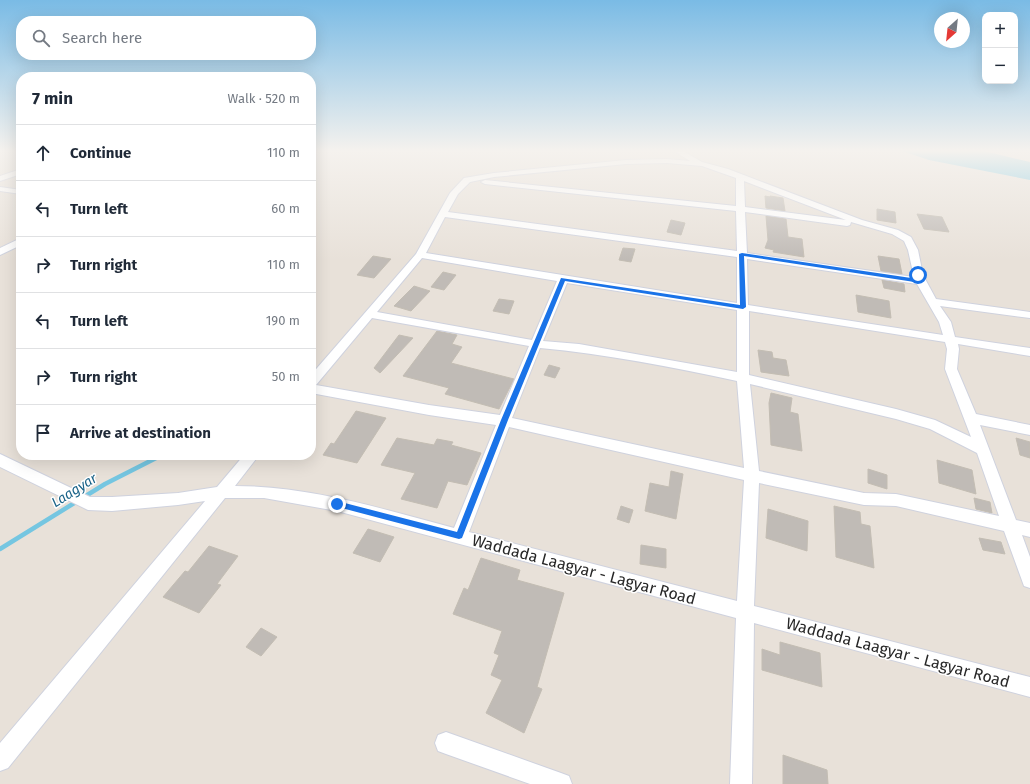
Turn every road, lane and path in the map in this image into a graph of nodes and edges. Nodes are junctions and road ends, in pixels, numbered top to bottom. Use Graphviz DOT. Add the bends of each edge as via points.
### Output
graph roads {
  1 [pos="0,188"];
  2 [pos="459,188"];
  3 [pos="538,188"];
  4 [pos="740,188"];
  5 [pos="768,188"];
  6 [pos="16,191"];
  7 [pos="740,209"];
  8 [pos="442,214"];
  9 [pos="874,226"];
  10 [pos="16,244"];
  11 [pos="0,252"];
  12 [pos="742,254"];
  13 [pos="420,255"];
  14 [pos="563,279"];
  15 [pos="921,281"];
  16 [pos="932,302"];
  17 [pos="743,307"];
  18 [pos="369,314"];
  19 [pos="1030,315"];
  20 [pos="951,339"];
  21 [pos="536,344"];
  22 [pos="1030,352"];
  23 [pos="316,377"];
  24 [pos="743,378"];
  25 [pos="316,389"];
  26 [pos="971,418"];
  27 [pos="504,420"];
  28 [pos="1030,430"];
  29 [pos="983,450"];
  30 [pos="0,460"];
  31 [pos="248,460"];
  32 [pos="752,476"];
  33 [pos="222,492"];
  34 [pos="1011,525"];
  35 [pos="1030,530"];
  36 [pos="459,536"];
  37 [pos="1030,580"];
  38 [pos="745,612"];
  39 [pos="1030,687"];
  40 [pos="446,743"];
  41 [pos="0,760"];
  42 [pos="561,784"];
  43 [pos="741,784"];
  1 -- 6 [label="street"];
  2 -- 8 [label="street"];
  3 -- 7 [label="street"];
  4 -- 7 [label="street"];
  5 -- 9 [label="street"];
  7 -- 9 [label="street"];
  7 -- 12 [label="street"];
  8 -- 12 [label="street"];
  8 -- 13 [label="street"];
  9 -- 15 [label="street" via="908,239"];
  10 -- 11 [label="street"];
  12 -- 15 [label="street"];
  12 -- 17 [label="street"];
  13 -- 14 [label="street"];
  13 -- 18 [label="street"];
  14 -- 17 [label="street"];
  14 -- 21 [label="street"];
  15 -- 16 [label="street"];
  16 -- 19 [label="street"];
  16 -- 20 [label="street" via="946,322"];
  17 -- 20 [label="street"];
  17 -- 24 [label="street"];
  18 -- 21 [label="street"];
  18 -- 23 [label="street"];
  20 -- 22 [label="street"];
  20 -- 26 [label="street" via="951,369"];
  21 -- 24 [label="street" via="579,348"];
  21 -- 27 [label="street"];
  24 -- 29 [label="street" via="935,425"];
  24 -- 32 [label="street"];
  25 -- 27 [label="street" via="429,410"];
  26 -- 28 [label="street"];
  26 -- 29 [label="street"];
  27 -- 32 [label="street"];
  27 -- 36 [label="street"];
  29 -- 34 [label="street"];
  30 -- 33 [label="street, Waddada Laagyar - Lagyar Road" via="88,503 178,500"];
  31 -- 33 [label="street"];
  32 -- 34 [label="street" via="864,499 896,500"];
  32 -- 38 [label="street"];
  33 -- 36 [label="street, Waddada Laagyar - Lagyar Road" via="264,492 337,504"];
  33 -- 41 [label="street"];
  34 -- 35 [label="street"];
  34 -- 37 [label="street"];
  36 -- 38 [label="street, Waddada Laagyar - Lagyar Road"];
  38 -- 39 [label="street, Waddada Laagyar - Lagyar Road"];
  38 -- 43 [label="street"];
  40 -- 42 [label="street"];
}
